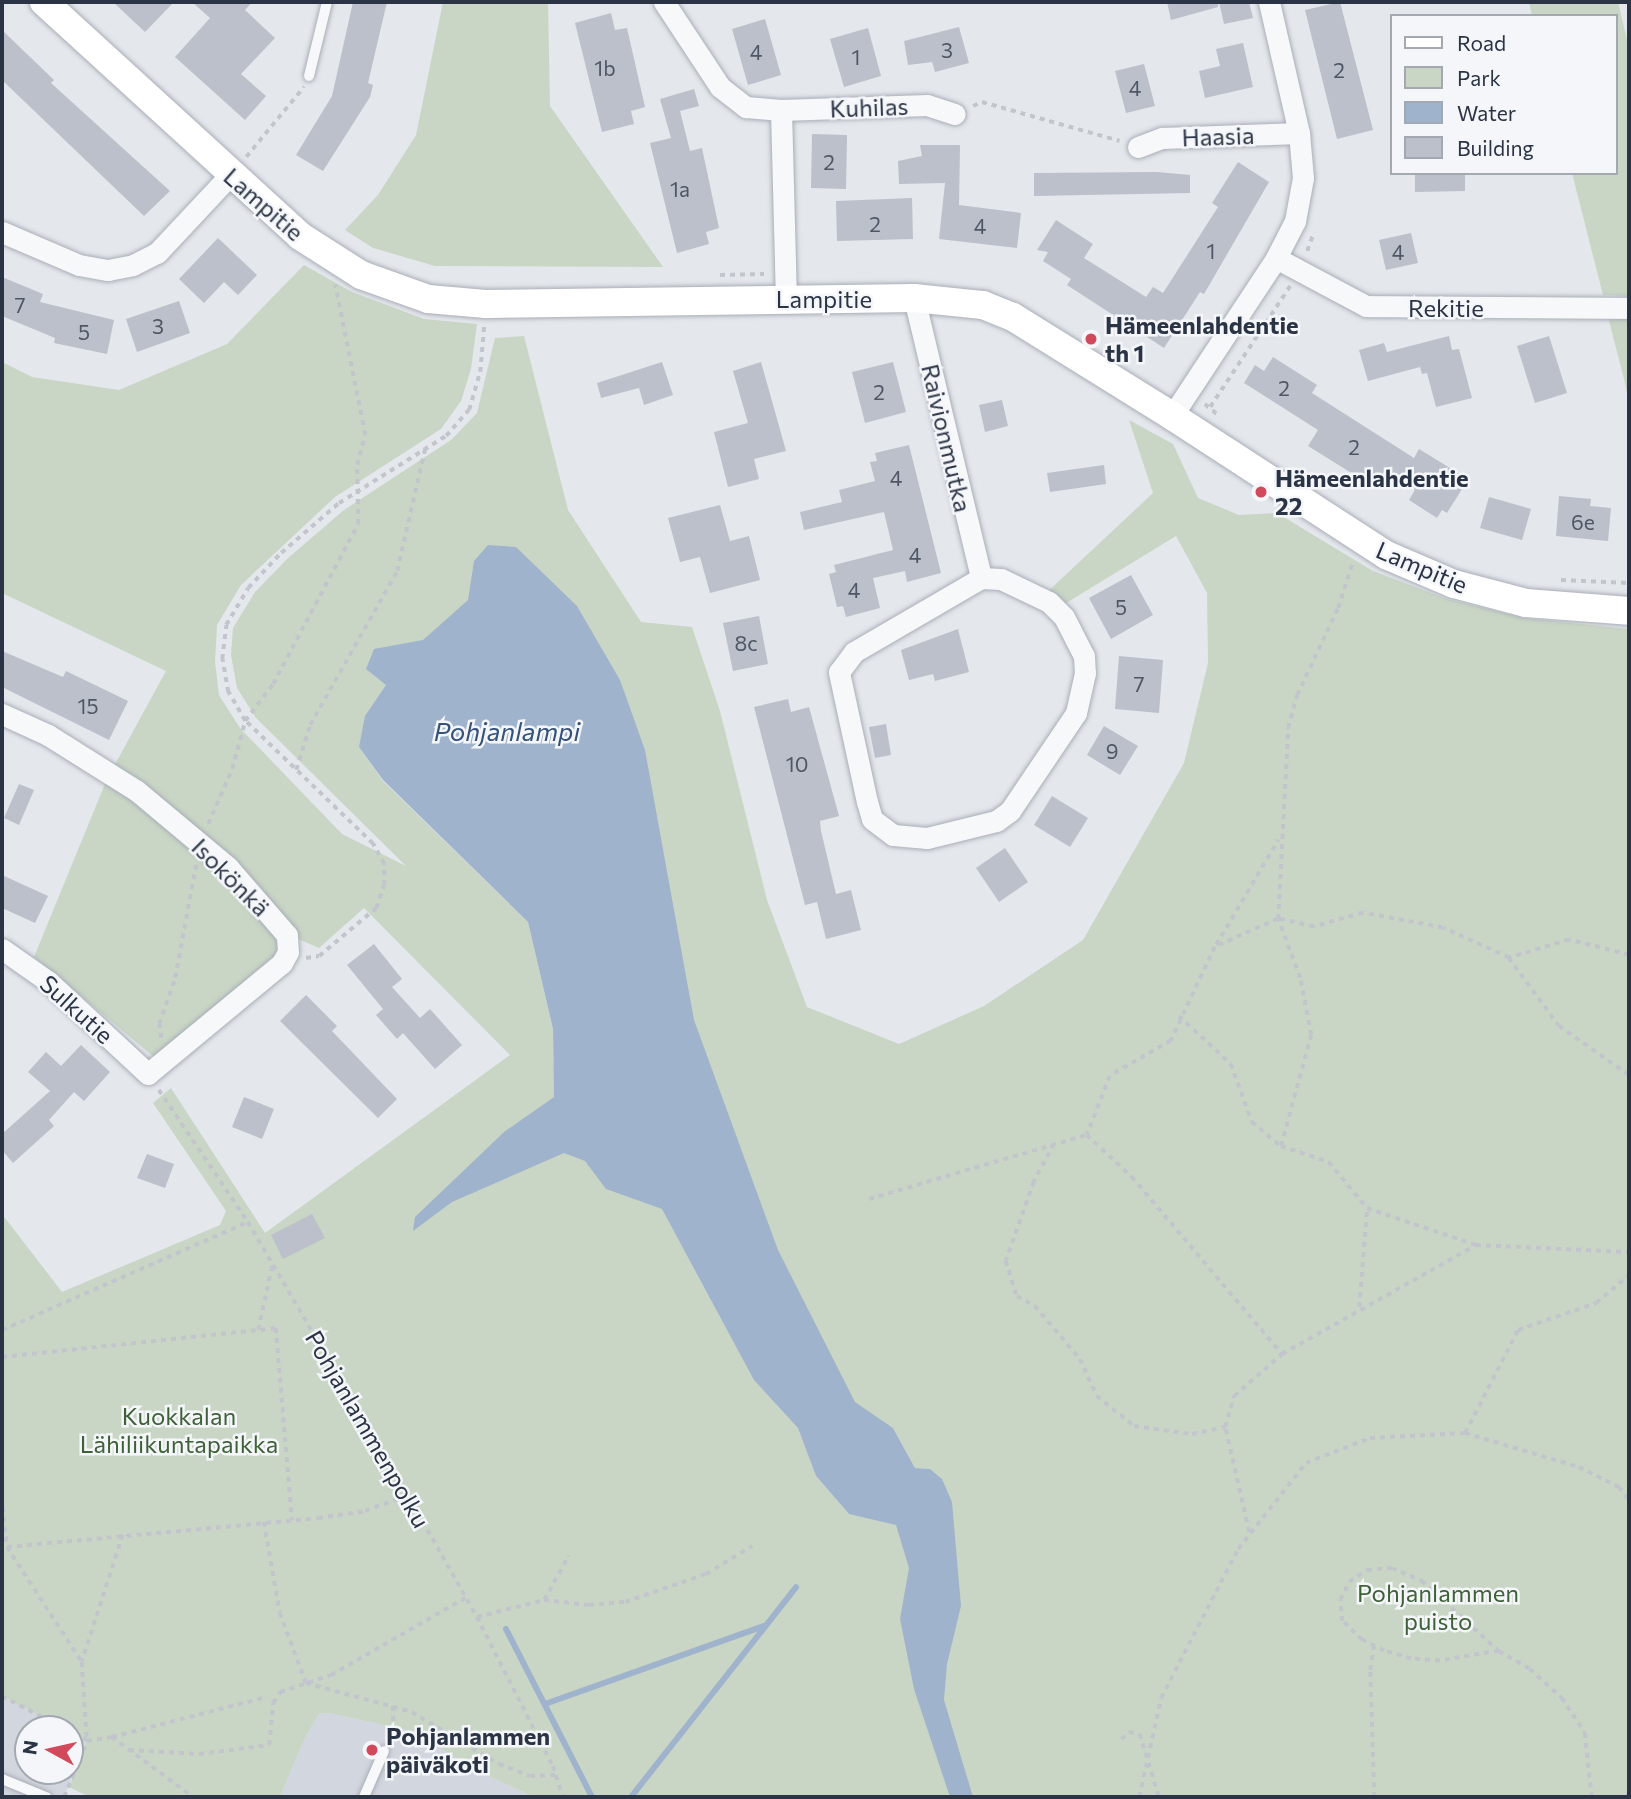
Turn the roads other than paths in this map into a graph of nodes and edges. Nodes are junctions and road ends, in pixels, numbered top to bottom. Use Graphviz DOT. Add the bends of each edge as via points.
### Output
graph roads {
  1 [pos="44,2"];
  2 [pos="327,2"];
  3 [pos="664,2"];
  4 [pos="1269,2"];
  5 [pos="309,76"];
  6 [pos="781,110"];
  7 [pos="956,114"];
  8 [pos="1299,133"];
  9 [pos="1138,147"];
  10 [pos="241,162"];
  11 [pos="2,232"];
  12 [pos="1276,258"];
  13 [pos="786,286"];
  14 [pos="914,298"];
  15 [pos="1629,308"];
  16 [pos="1179,405"];
  17 [pos="981,578"];
  18 [pos="1629,611"];
  19 [pos="2,714"];
  20 [pos="2,949"];
  21 [pos="157,1067"];
  22 [pos="384,1751"];
  23 [pos="2,1780"];
  24 [pos="46,1797"];
  25 [pos="364,1797"];
  1 -- 10 [label="street, Lampitie"];
  2 -- 5 [label="lane"];
  3 -- 6 [label="street, Kuhilas" via="720,87 746,107"];
  4 -- 8 [label="street"];
  6 -- 7 [label="street, Kuhilas" via="927,105"];
  6 -- 13 [label="street"];
  8 -- 9 [label="street, Haasia" via="1162,138"];
  8 -- 12 [label="street" via="1303,178 1294,221"];
  10 -- 11 [label="street" via="157,253 134,265 108,270 79,265"];
  10 -- 13 [label="street, Lampitie" via="300,236 361,275 429,299 486,304"];
  12 -- 15 [label="street, Rekitie" via="1366,306"];
  12 -- 16 [label="street"];
  13 -- 14 [label="street, Lampitie"];
  14 -- 16 [label="street, Lampitie" via="983,305 1013,317"];
  14 -- 17 [label="street, Raivionmutka"];
  16 -- 18 [label="street, Lampitie" via="1360,540 1454,584 1526,603"];
  17 -- 17 [label="street" via="1001,579 1049,602 1064,617 1084,656 1076,713 1010,811 996,821 927,838 892,835 872,819 839,672 854,652"];
  19 -- 21 [label="street, Isokönkä" via="48,735 137,791 228,867 287,935 288,952 282,963"];
  20 -- 21 [label="street, Sulkutie"];
  22 -- 25 [label="lane"];
  23 -- 24 [label="lane"];
}
